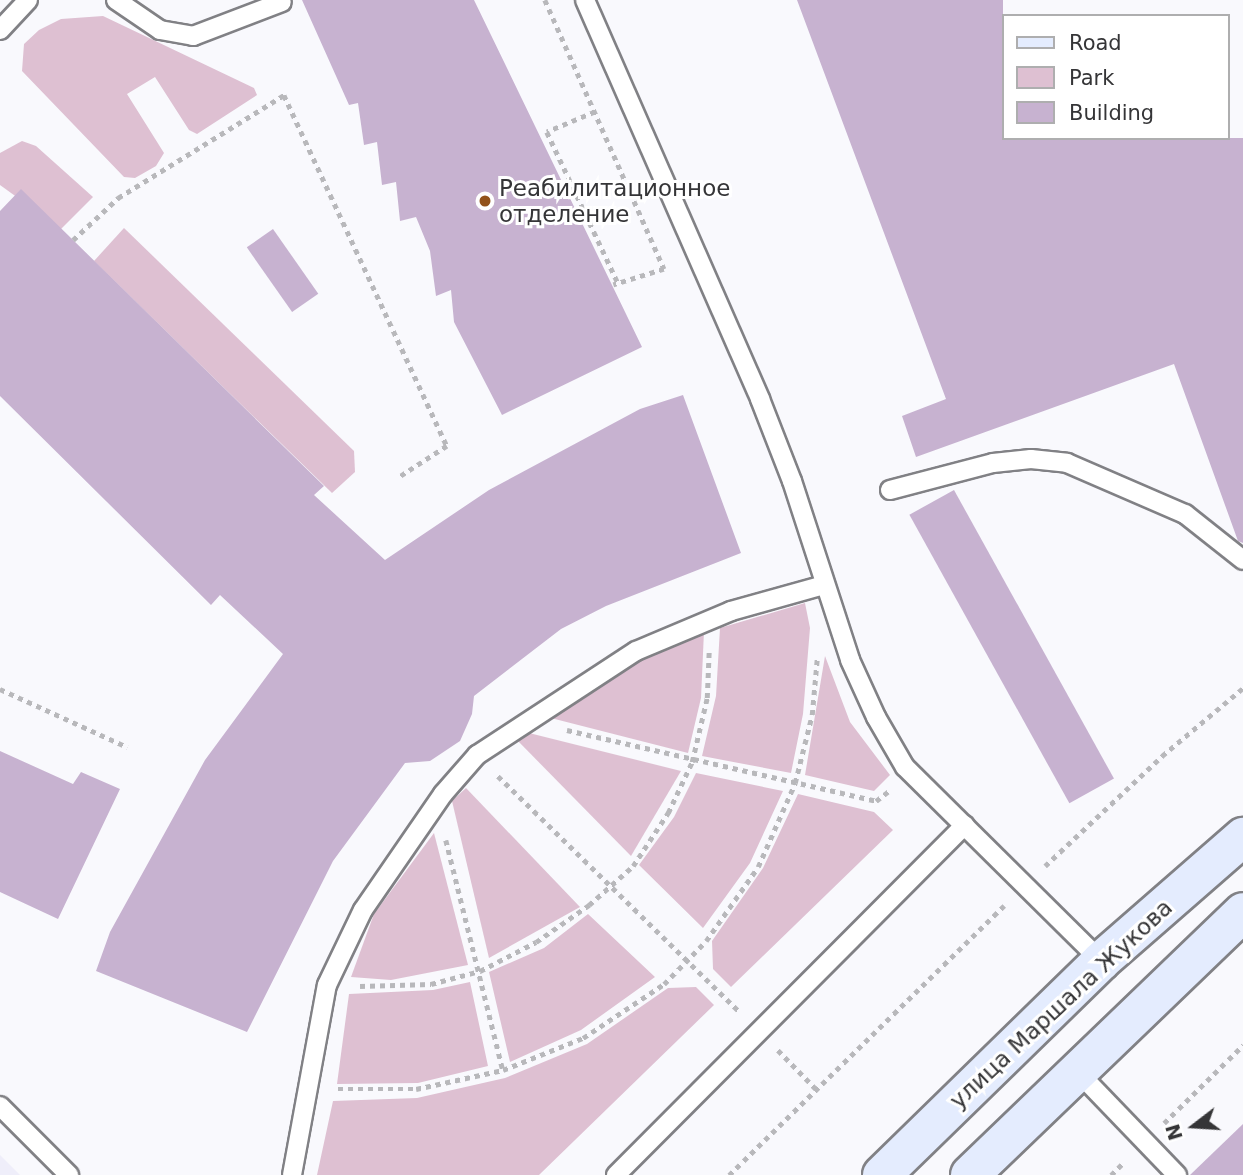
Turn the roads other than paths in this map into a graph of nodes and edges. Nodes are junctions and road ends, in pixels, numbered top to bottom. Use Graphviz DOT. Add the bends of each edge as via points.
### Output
graph roads {
  1 [pos="28,0"];
  2 [pos="116,0"];
  3 [pos="585,0"];
  4 [pos="282,2"];
  5 [pos="0,30"];
  6 [pos="890,490"];
  7 [pos="1243,560"];
  8 [pos="824,585"];
  9 [pos="965,825"];
  10 [pos="1243,837"];
  11 [pos="1243,912"];
  12 [pos="1101,961"];
  13 [pos="1076,1070"];
  14 [pos="0,1106"];
  15 [pos="623,1173"];
  16 [pos="69,1175"];
  17 [pos="292,1175"];
  18 [pos="882,1175"];
  19 [pos="970,1175"];
  20 [pos="1177,1175"];
  1 -- 5 [label="lane"];
  2 -- 4 [label="lane" via="160,30 193,36"];
  3 -- 8 [label="lane" via="760,399 792,481"];
  6 -- 7 [label="lane" via="993,463 1031,459 1067,463 1185,514"];
  8 -- 9 [label="lane" via="850,660 900,757"];
  8 -- 17 [label="lane" via="711,620 636,651 477,755 436,804 363,910 327,985"];
  9 -- 12 [label="lane"];
  9 -- 15 [label="lane"];
  10 -- 12 [label="main road, улица Маршала Жукова"];
  11 -- 13 [label="main road"];
  12 -- 18 [label="main road, улица Маршала Жукова"];
  13 -- 19 [label="main road"];
  13 -- 20 [label="lane"];
  14 -- 16 [label="lane"];
}
